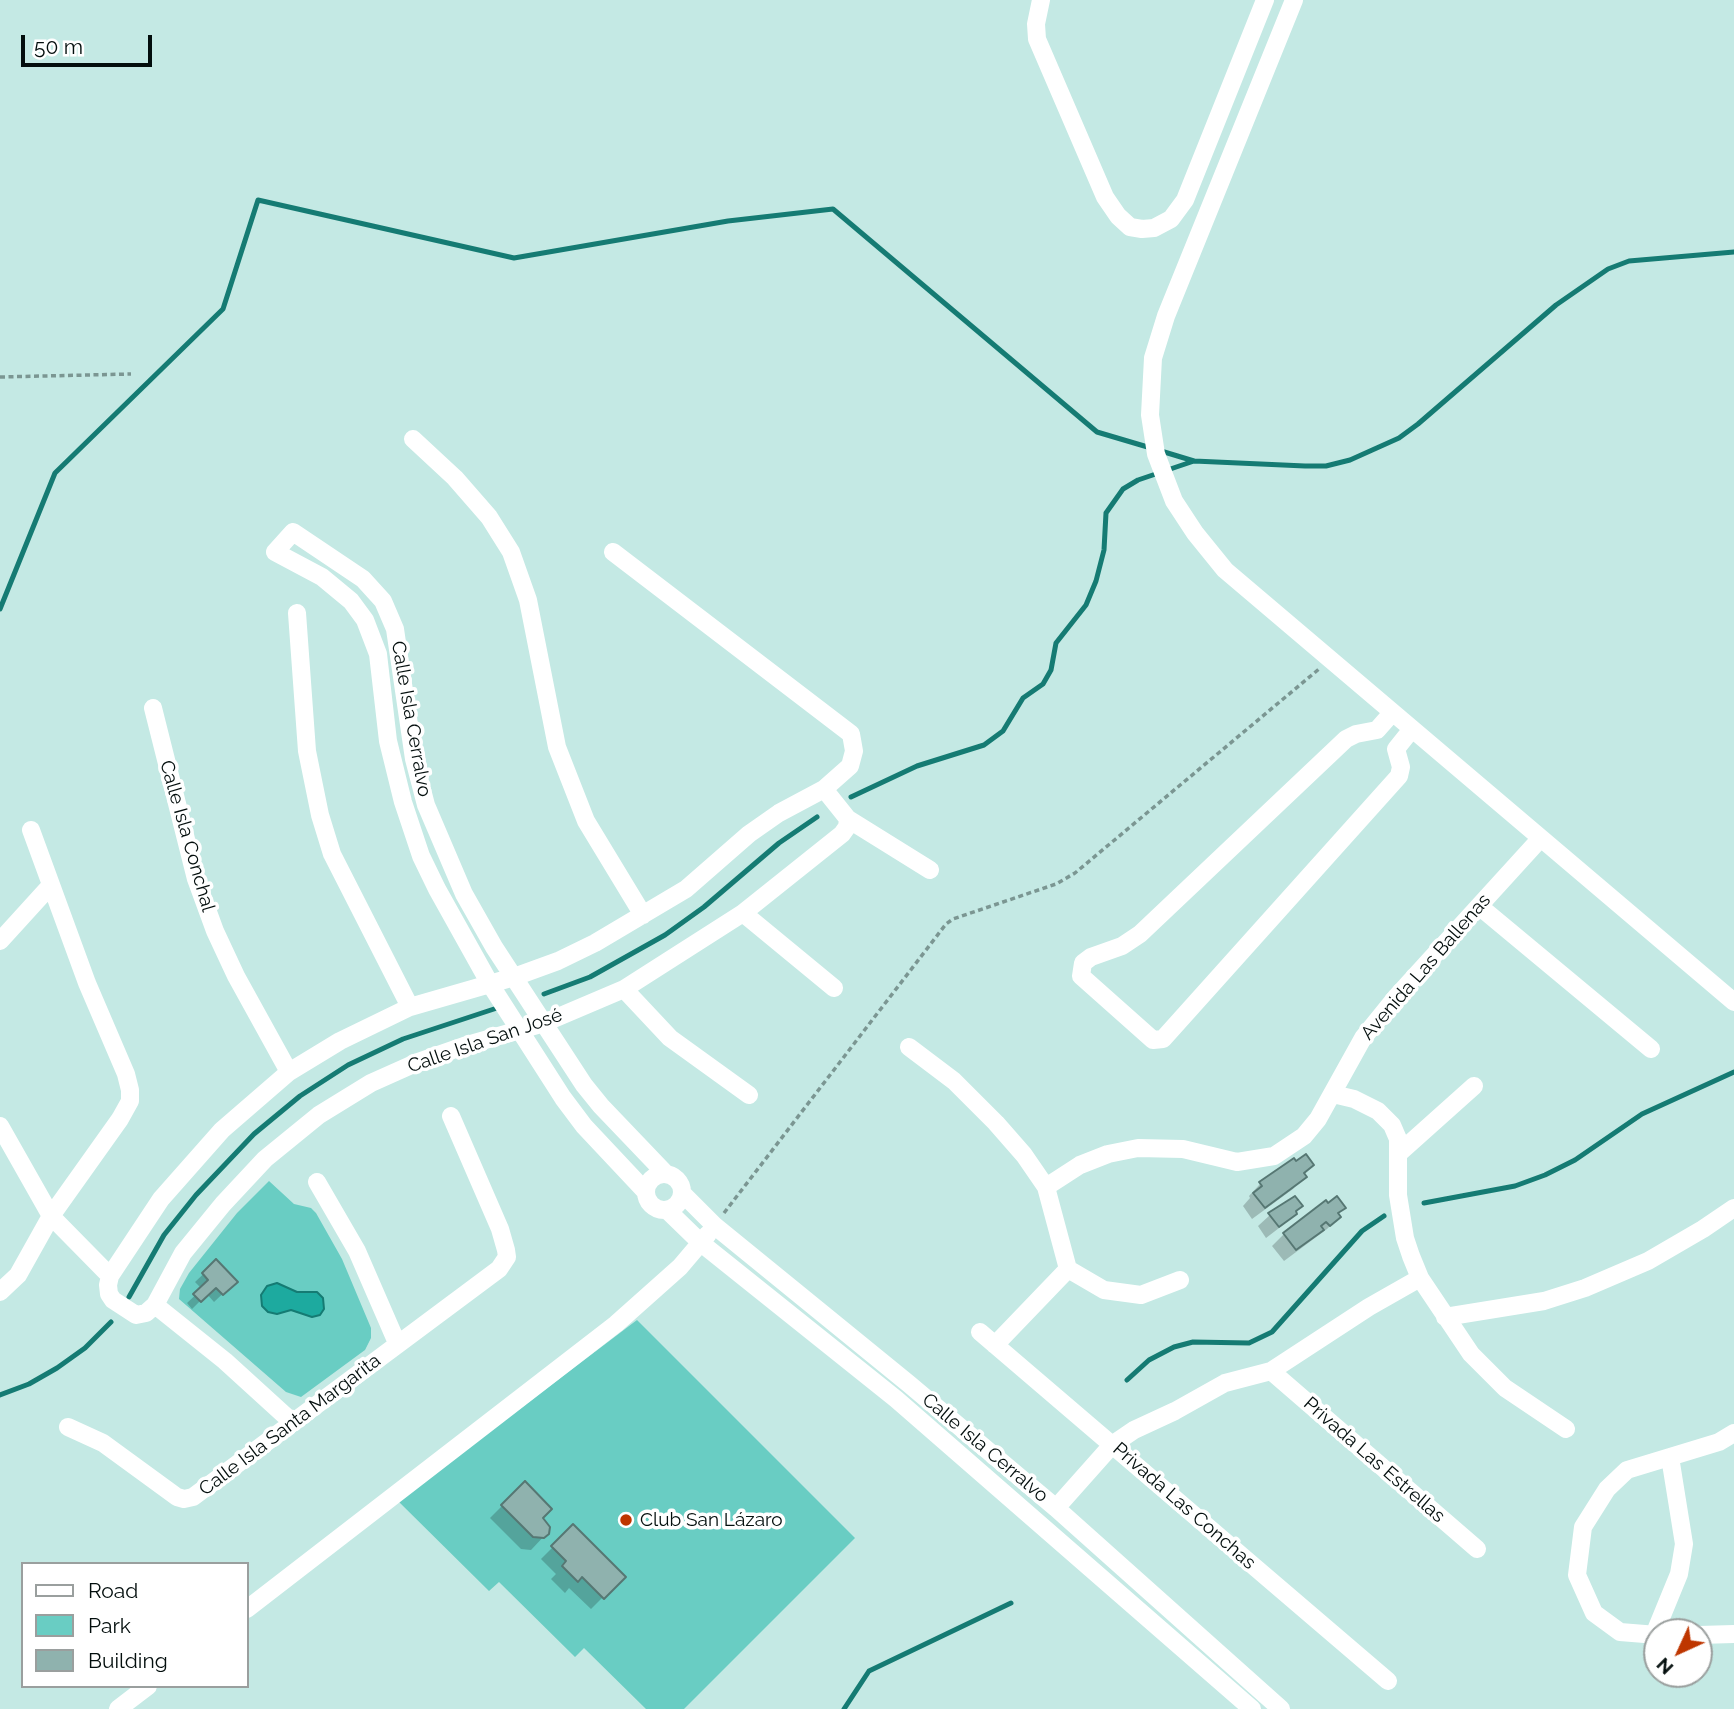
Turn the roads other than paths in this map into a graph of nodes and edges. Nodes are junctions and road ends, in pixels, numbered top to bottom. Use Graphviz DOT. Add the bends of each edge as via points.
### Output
graph roads {
  1 [pos="1041,0"];
  2 [pos="1265,0"];
  3 [pos="1294,0"];
  4 [pos="413,439"];
  5 [pos="613,552"];
  6 [pos="297,614"];
  7 [pos="153,708"];
  8 [pos="1392,713"];
  9 [pos="1412,729"];
  10 [pos="824,789"];
  11 [pos="848,819"];
  12 [pos="32,830"];
  13 [pos="1540,839"];
  14 [pos="930,870"];
  15 [pos="51,886"];
  16 [pos="1479,906"];
  17 [pos="743,912"];
  18 [pos="643,915"];
  19 [pos="0,941"];
  20 [pos="514,977"];
  21 [pos="490,984"];
  22 [pos="834,988"];
  23 [pos="624,989"];
  24 [pos="1734,1002"];
  25 [pos="410,1007"];
  26 [pos="544,1023"];
  27 [pos="521,1031"];
  28 [pos="909,1047"];
  29 [pos="1651,1049"];
  30 [pos="289,1072"];
  31 [pos="1474,1086"];
  32 [pos="1333,1094"];
  33 [pos="749,1095"];
  34 [pos="451,1116"];
  35 [pos="0,1126"];
  36 [pos="1398,1154"];
  37 [pos="666,1174"];
  38 [pos="317,1182"];
  39 [pos="1046,1187"];
  40 [pos="646,1192"];
  41 [pos="682,1193"];
  42 [pos="1734,1208"];
  43 [pos="667,1210"];
  44 [pos="51,1216"];
  45 [pos="715,1226"];
  46 [pos="701,1243"];
  47 [pos="1068,1269"];
  48 [pos="110,1276"];
  49 [pos="1420,1278"];
  50 [pos="1180,1280"];
  51 [pos="0,1292"];
  52 [pos="155,1305"];
  53 [pos="1445,1317"];
  54 [pos="979,1332"];
  55 [pos="397,1343"];
  56 [pos="995,1345"];
  57 [pos="1271,1371"];
  58 [pos="292,1422"];
  59 [pos="68,1427"];
  60 [pos="1566,1429"];
  61 [pos="1729,1440"];
  62 [pos="1112,1445"];
  63 [pos="1670,1457"];
  64 [pos="1056,1508"];
  65 [pos="1477,1549"];
  66 [pos="248,1608"];
  67 [pos="1662,1618"];
  68 [pos="1643,1634"];
  69 [pos="1734,1634"];
  70 [pos="1713,1635"];
  71 [pos="1388,1681"];
  72 [pos="145,1688"];
  73 [pos="118,1709"];
  74 [pos="1252,1709"];
  75 [pos="1281,1709"];
  1 -- 2 [label="street" via="1037,39 1105,197 1124,221 1142,229 1171,219 1185,200"];
  3 -- 8 [label="street" via="1166,316 1153,358 1150,415 1156,454 1174,501 1195,533 1225,569"];
  4 -- 18 [label="street" via="455,478 511,551 528,600 557,747 586,821"];
  5 -- 10 [label="street" via="851,734 854,751 850,766"];
  6 -- 25 [label="street" via="307,751 320,815 332,854"];
  7 -- 30 [label="street, Calle Isla Conchal" via="196,879 215,931"];
  8 -- 9 [label="street"];
  8 -- 9 [label="street" via="1377,730 1346,739 1139,934 1083,962 1081,976 1153,1040 1163,1039 1399,776 1396,749"];
  9 -- 13 [label="street"];
  10 -- 11 [label="street"];
  10 -- 18 [label="street" via="779,813 686,888"];
  11 -- 14 [label="street"];
  11 -- 17 [label="street, Calle Isla San José" via="842,834"];
  12 -- 15 [label="street"];
  13 -- 16 [label="street, Avenida Las Ballenas"];
  13 -- 24 [label="street"];
  15 -- 19 [label="street"];
  15 -- 44 [label="street" via="126,1074 130,1101"];
  16 -- 29 [label="street"];
  16 -- 32 [label="street, Avenida Las Ballenas" via="1363,1038"];
  17 -- 22 [label="street"];
  17 -- 23 [label="street, Calle Isla San José"];
  18 -- 20 [label="street" via="558,961"];
  20 -- 21 [label="street"];
  20 -- 21 [label="street, Calle Isla Cerralvo" via="464,894 426,804 414,759 395,629 383,601 355,573 293,532 275,552 322,577 351,601 365,620 378,654 388,741 421,856"];
  20 -- 26 [label="street, Calle Isla Cerralvo"];
  21 -- 25 [label="street"];
  21 -- 27 [label="street, Calle Isla Cerralvo"];
  23 -- 26 [label="street, Calle Isla San José"];
  23 -- 33 [label="street" via="670,1038"];
  25 -- 30 [label="street"];
  26 -- 27 [label="street, Calle Isla San José"];
  26 -- 37 [label="street, Calle Isla Cerralvo" via="601,1106"];
  27 -- 40 [label="street, Calle Isla Cerralvo" via="584,1126"];
  27 -- 52 [label="street, Calle Isla San José" via="418,1062 371,1083 319,1115 265,1159 223,1204 183,1253"];
  28 -- 39 [label="street" via="954,1081 996,1123"];
  30 -- 48 [label="street" via="191,1163 155,1207"];
  31 -- 36 [label="street"];
  32 -- 36 [label="street" via="1378,1111 1392,1125"];
  32 -- 39 [label="street, Avenida Las Ballenas" via="1304,1136 1274,1156 1237,1162 1183,1149 1138,1147 1080,1165"];
  34 -- 55 [label="street, Calle Isla Santa Margarita" via="507,1257 504,1264"];
  35 -- 44 [label="street"];
  36 -- 49 [label="street" via="1403,1227"];
  37 -- 40 [label="street" via="652,1179"];
  37 -- 41 [label="street" via="678,1181"];
  38 -- 55 [label="street" via="357,1251"];
  39 -- 47 [label="street"];
  40 -- 43 [label="street" via="652,1206"];
  41 -- 43 [label="street" via="675,1207"];
  41 -- 45 [label="street, Calle Isla Cerralvo"];
  42 -- 53 [label="street" via="1648,1261 1585,1288 1544,1301"];
  43 -- 46 [label="street, Calle Isla Cerralvo"];
  44 -- 48 [label="street"];
  44 -- 51 [label="street" via="18,1275"];
  45 -- 46 [label="street"];
  45 -- 64 [label="street, Calle Isla Cerralvo"];
  46 -- 66 [label="street" via="616,1324"];
  46 -- 74 [label="street, Calle Isla Cerralvo" via="896,1399"];
  47 -- 50 [label="street" via="1104,1290 1141,1294"];
  47 -- 56 [label="street"];
  48 -- 52 [label="street" via="109,1294 126,1311 146,1313"];
  49 -- 53 [label="street"];
  49 -- 57 [label="street"];
  52 -- 58 [label="street"];
  53 -- 60 [label="street" via="1487,1373"];
  54 -- 56 [label="street, Privada Las Conchas"];
  55 -- 58 [label="street, Calle Isla Santa Margarita"];
  56 -- 62 [label="street, Privada Las Conchas"];
  57 -- 62 [label="street" via="1225,1382"];
  57 -- 65 [label="street, Privada Las Estrellas"];
  58 -- 59 [label="street, Calle Isla Santa Margarita" via="194,1497 184,1499 103,1443"];
  61 -- 63 [label="street"];
  62 -- 64 [label="street"];
  62 -- 71 [label="street, Privada Las Conchas"];
  63 -- 67 [label="street" via="1684,1544 1679,1574"];
  63 -- 68 [label="street" via="1627,1470 1607,1489 1583,1527 1577,1574 1594,1613 1620,1632"];
  64 -- 75 [label="street, Calle Isla Cerralvo"];
  69 -- 70 [label="street"];
  72 -- 73 [label="street"];
}
